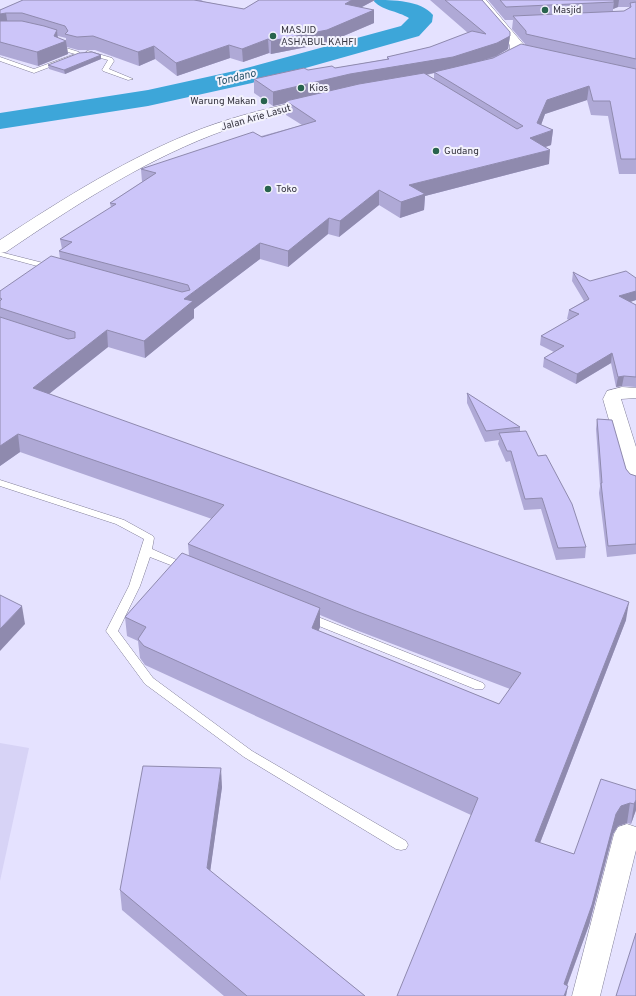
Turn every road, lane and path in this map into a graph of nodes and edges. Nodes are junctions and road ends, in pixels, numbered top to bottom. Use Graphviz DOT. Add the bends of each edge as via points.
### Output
graph roads {
  1 [pos="479,0"];
  2 [pos="57,39"];
  3 [pos="517,51"];
  4 [pos="78,54"];
  5 [pos="532,54"];
  6 [pos="0,59"];
  7 [pos="485,66"];
  8 [pos="130,79"];
  9 [pos="327,99"];
  10 [pos="0,248"];
  11 [pos="0,254"];
  12 [pos="60,270"];
  13 [pos="636,393"];
  14 [pos="636,479"];
  15 [pos="0,483"];
  16 [pos="146,552"];
  17 [pos="198,572"];
  18 [pos="294,611"];
  19 [pos="479,686"];
  20 [pos="627,834"];
  21 [pos="401,845"];
  22 [pos="586,996"];
  1 -- 3 [label="main road" via="508,25"];
  2 -- 4 [label="lane" via="65,43 59,48"];
  3 -- 5 [label="street"];
  3 -- 7 [label="main road" via="505,59"];
  4 -- 6 [label="lane" via="37,70"];
  4 -- 8 [label="lane" via="94,53 110,59 106,70"];
  9 -- 10 [label="main road, Jalan Arie Lasut" via="242,121 169,148 49,215"];
  11 -- 12 [label="lane"];
  13 -- 14 [label="street" via="616,392 612,399"];
  15 -- 16 [label="lane" via="120,522 149,538"];
  16 -- 17 [label="lane"];
  16 -- 21 [label="lane" via="133,592 112,631 149,681 248,754"];
  18 -- 19 [label="lane"];
  20 -- 22 [label="street"];
}
